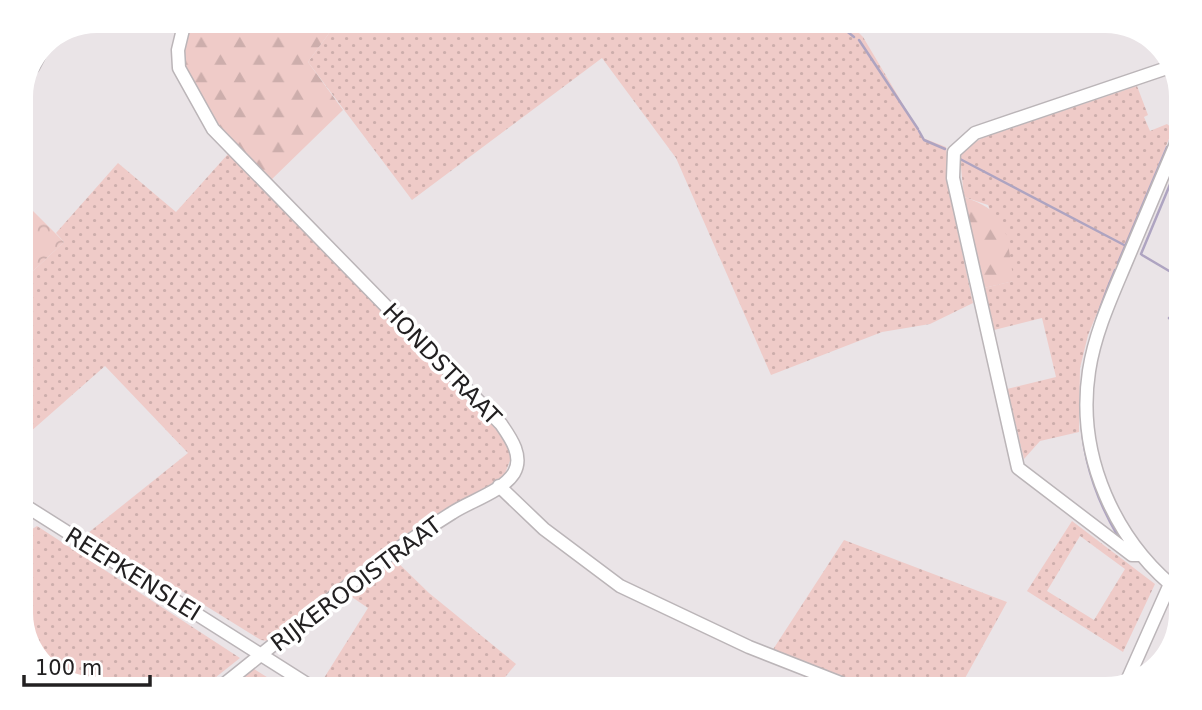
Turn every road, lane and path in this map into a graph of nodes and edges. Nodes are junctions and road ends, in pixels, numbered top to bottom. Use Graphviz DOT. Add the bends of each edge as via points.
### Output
graph roads {
  1 [pos="182,33"];
  2 [pos="1162,69"];
  3 [pos="1169,160"];
  4 [pos="499,486"];
  5 [pos="33,511"];
  6 [pos="1140,555"];
  7 [pos="1169,583"];
  8 [pos="1169,586"];
  9 [pos="261,654"];
  10 [pos="1131,671"];
  11 [pos="233,677"];
  12 [pos="296,677"];
  13 [pos="825,677"];
  1 -- 4 [label="street, HONDSTRAAT" via="179,68 214,129 510,437 516,468"];
  2 -- 6 [label="street" via="975,133 954,152 953,178 1018,468 1132,555"];
  3 -- 6 [label="street" via="1105,312 1089,373 1088,428 1102,486 1118,524"];
  4 -- 9 [label="street, RIJKEROOISTRAAT" via="383,560"];
  4 -- 13 [label="street" via="544,528 620,586 749,647"];
  5 -- 9 [label="street, REEPKENSLEI"];
  6 -- 7 [label="street"];
  8 -- 10 [label="street"];
  9 -- 11 [label="street, RIJKEROOISTRAAT"];
  9 -- 12 [label="street, REEPKENSLEI"];
}
